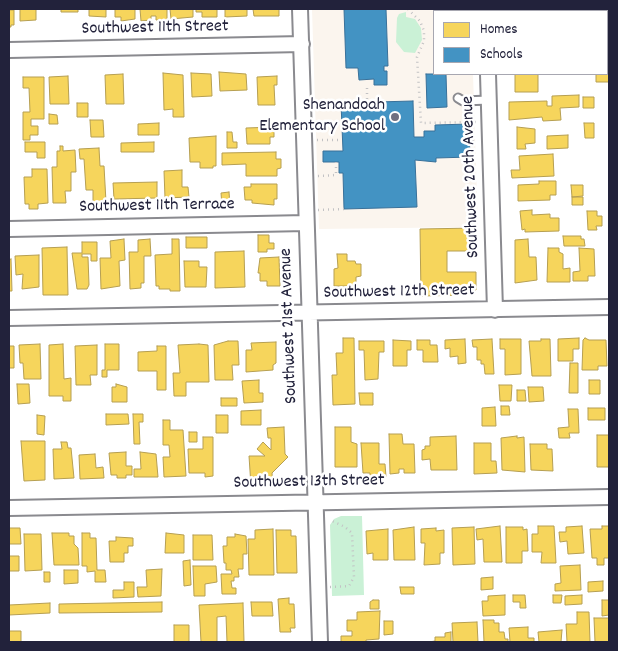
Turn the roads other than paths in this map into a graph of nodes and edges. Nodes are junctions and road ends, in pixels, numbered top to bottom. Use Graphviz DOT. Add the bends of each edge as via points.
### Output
graph roads {
  1 [pos="300,9"];
  2 [pos="302,44"];
  3 [pos="9,50"];
  4 [pos="488,75"];
  5 [pos="458,98"];
  6 [pos="489,100"];
  7 [pos="306,222"];
  8 [pos="9,229"];
  9 [pos="609,307"];
  10 [pos="495,310"];
  11 [pos="308,314"];
  12 [pos="9,318"];
  13 [pos="609,497"];
  14 [pos="315,502"];
  15 [pos="9,508"];
  16 [pos="320,642"];
  1 -- 2 [label="street, Southwest 21st Avenue"];
  2 -- 3 [label="street, Southwest 11th Street"];
  2 -- 7 [label="street, Southwest 21st Avenue"];
  4 -- 6 [label="street, Southwest 20th Avenue"];
  5 -- 6 [label="lane" via="463,101"];
  6 -- 10 [label="street, Southwest 20th Avenue"];
  7 -- 8 [label="street, Southwest 11th Terrace"];
  7 -- 11 [label="street, Southwest 21st Avenue"];
  9 -- 10 [label="street, Southwest 12th Street"];
  10 -- 11 [label="street, Southwest 12th Street"];
  11 -- 12 [label="street, Southwest 12th Street"];
  11 -- 14 [label="street, Southwest 21st Avenue"];
  13 -- 14 [label="street, Southwest 13th Street"];
  14 -- 15 [label="street, Southwest 13th Street"];
  14 -- 16 [label="street, Southwest 21st Avenue"];
}
